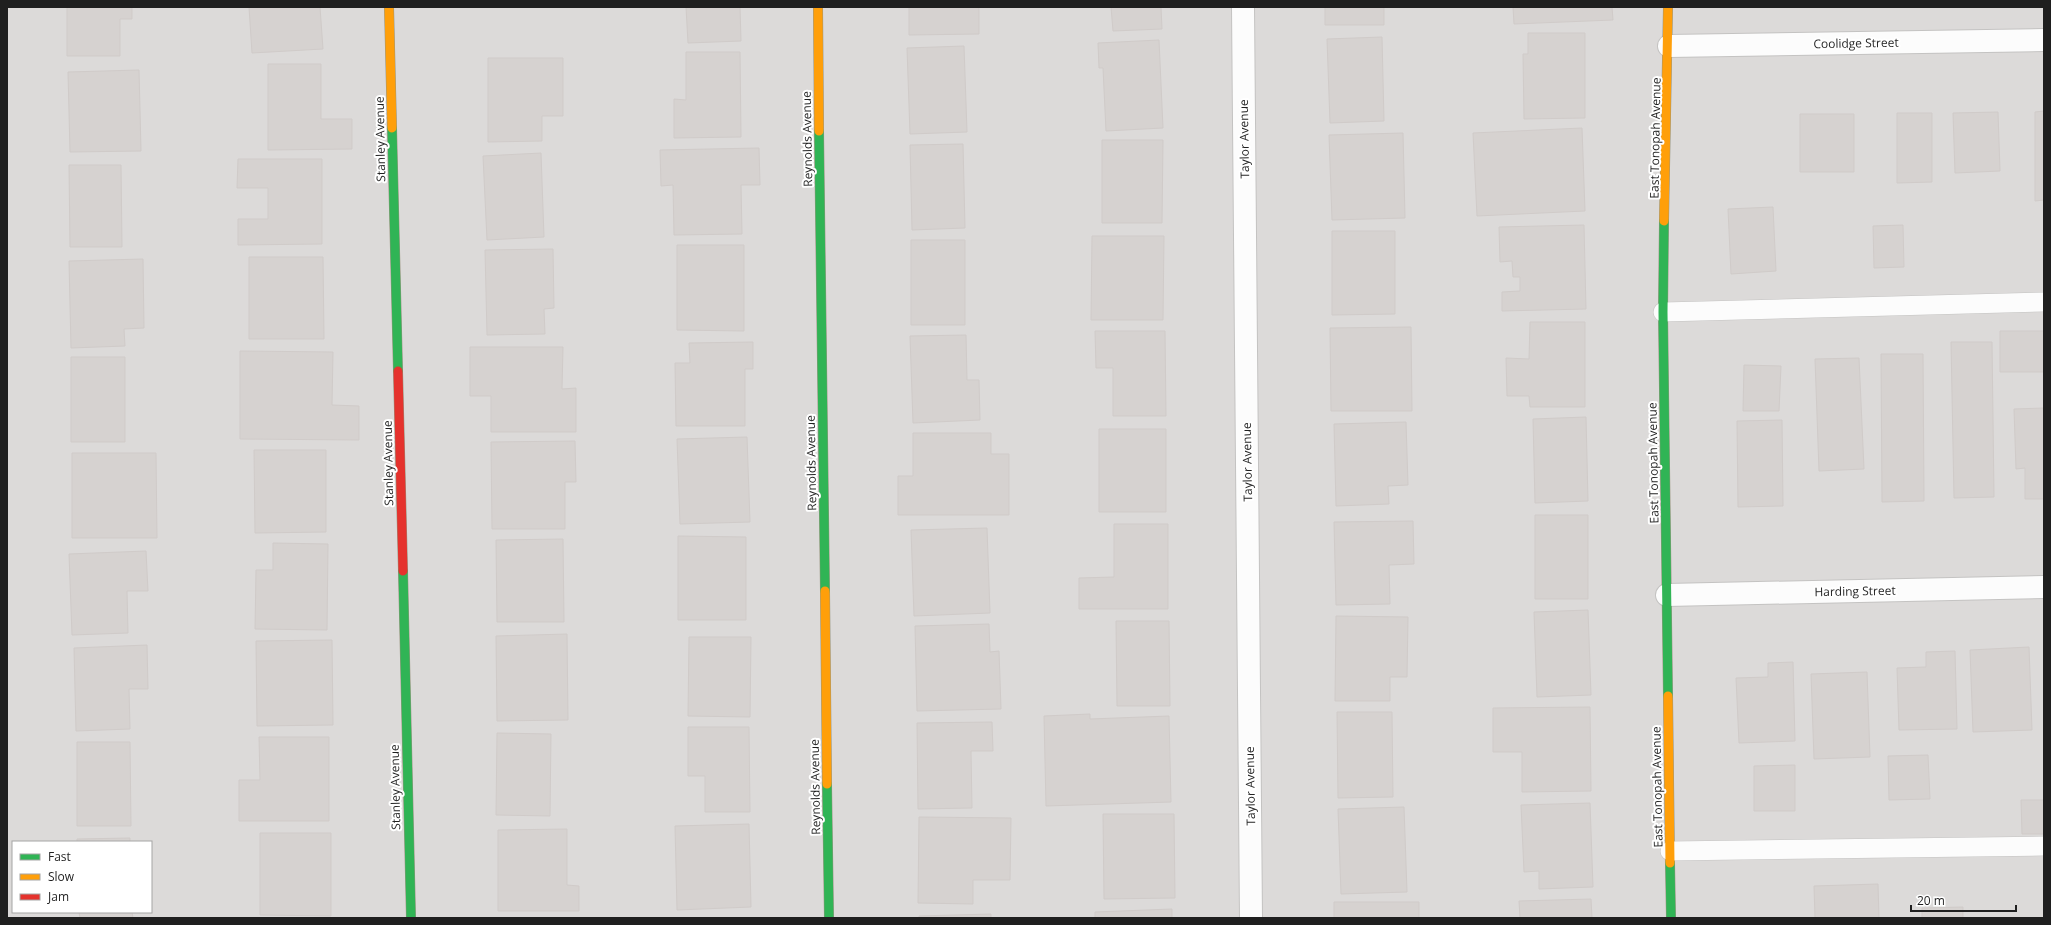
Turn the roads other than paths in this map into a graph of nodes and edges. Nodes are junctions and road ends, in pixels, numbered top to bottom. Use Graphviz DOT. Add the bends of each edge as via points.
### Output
graph roads {
  1 [pos="389,7"];
  2 [pos="818,7"];
  3 [pos="1243,7"];
  4 [pos="1668,7"];
  5 [pos="2044,40"];
  6 [pos="1669,46"];
  7 [pos="2044,302"];
  8 [pos="1663,312"];
  9 [pos="2044,587"];
  10 [pos="1667,595"];
  11 [pos="2044,846"];
  12 [pos="1670,852"];
  13 [pos="410,918"];
  14 [pos="829,918"];
  15 [pos="1251,918"];
  16 [pos="1671,918"];
  1 -- 13 [label="street, Stanley Avenue"];
  2 -- 14 [label="street, Reynolds Avenue"];
  3 -- 15 [label="street, Taylor Avenue"];
  4 -- 6 [label="street, East Tonopah Avenue"];
  5 -- 6 [label="street, Coolidge Street"];
  6 -- 8 [label="street, East Tonopah Avenue"];
  7 -- 8 [label="lane"];
  8 -- 10 [label="street, East Tonopah Avenue"];
  9 -- 10 [label="street, Harding Street"];
  10 -- 12 [label="street, East Tonopah Avenue"];
  11 -- 12 [label="lane"];
  12 -- 16 [label="street, East Tonopah Avenue"];
}
